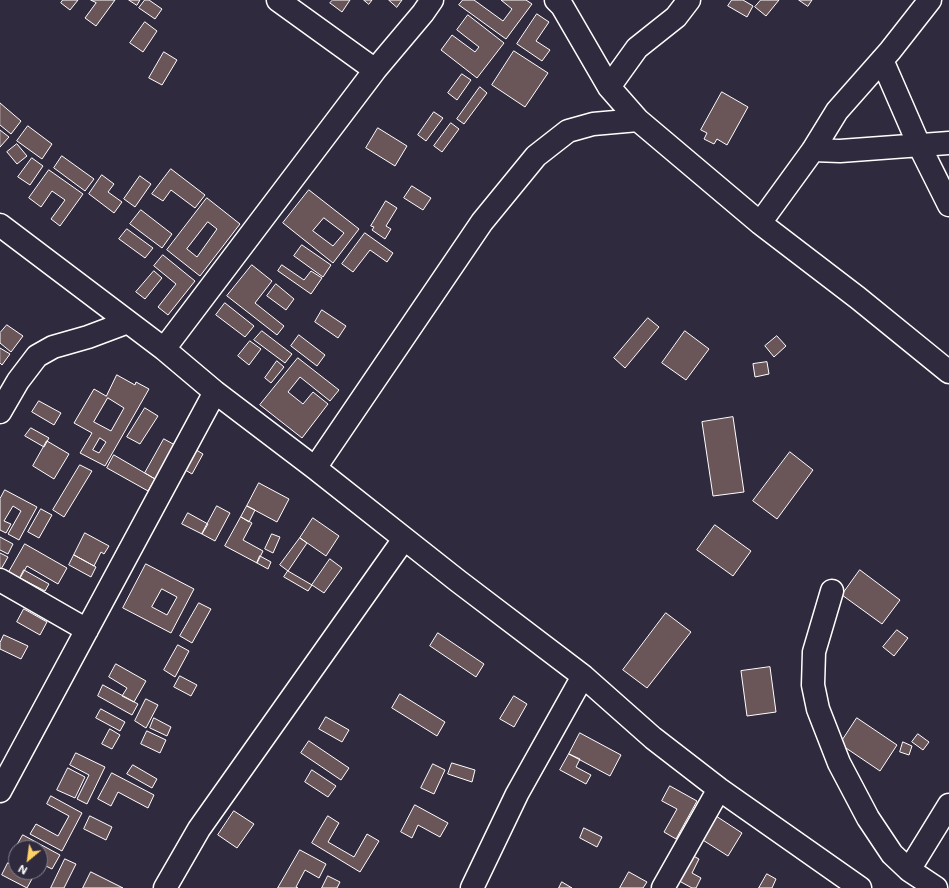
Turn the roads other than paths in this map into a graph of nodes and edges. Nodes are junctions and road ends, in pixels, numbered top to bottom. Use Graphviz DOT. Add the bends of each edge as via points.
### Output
graph roads {
  1 [pos="278,0"];
  2 [pos="432,0"];
  3 [pos="556,0"];
  4 [pos="689,0"];
  5 [pos="930,0"];
  6 [pos="882,60"];
  7 [pos="375,70"];
  8 [pos="609,87"];
  9 [pos="638,120"];
  10 [pos="949,143"];
  11 [pos="919,145"];
  12 [pos="813,150"];
  13 [pos="949,205"];
  14 [pos="760,223"];
  15 [pos="0,225"];
  16 [pos="128,322"];
  17 [pos="164,349"];
  18 [pos="949,372"];
  19 [pos="215,392"];
  20 [pos="0,412"];
  21 [pos="315,468"];
  22 [pos="404,539"];
  23 [pos="0,580"];
  24 [pos="832,591"];
  25 [pos="87,630"];
  26 [pos="583,676"];
  27 [pos="719,789"];
  28 [pos="0,791"];
  29 [pos="949,805"];
  30 [pos="909,870"];
  31 [pos="165,888"];
  32 [pos="472,888"];
  33 [pos="663,888"];
  34 [pos="860,888"];
  35 [pos="936,888"];
  1 -- 7 [label="street"];
  2 -- 7 [label="street"];
  3 -- 8 [label="street" via="562,6"];
  4 -- 8 [label="street" via="676,17 637,48"];
  5 -- 6 [label="street"];
  6 -- 11 [label="street"];
  6 -- 12 [label="street" via="837,111"];
  7 -- 17 [label="street"];
  8 -- 9 [label="street"];
  9 -- 14 [label="street"];
  9 -- 21 [label="street" via="593,124 568,131 536,156 482,222"];
  10 -- 11 [label="street"];
  11 -- 12 [label="street" via="840,151"];
  11 -- 13 [label="street"];
  12 -- 14 [label="street"];
  14 -- 18 [label="street"];
  15 -- 16 [label="street"];
  16 -- 17 [label="street"];
  16 -- 20 [label="street" via="52,347 37,356 18,381"];
  17 -- 19 [label="street"];
  19 -- 21 [label="street"];
  19 -- 25 [label="street"];
  21 -- 22 [label="street"];
  22 -- 26 [label="street"];
  22 -- 31 [label="street" via="199,829"];
  23 -- 25 [label="street"];
  24 -- 30 [label="street" via="814,652 812,685 818,709 839,763 868,818 892,854"];
  25 -- 28 [label="street"];
  26 -- 27 [label="street" via="653,738"];
  26 -- 32 [label="street" via="517,794"];
  27 -- 33 [label="street"];
  27 -- 34 [label="street"];
  29 -- 30 [label="street"];
  30 -- 35 [label="street"];
}
